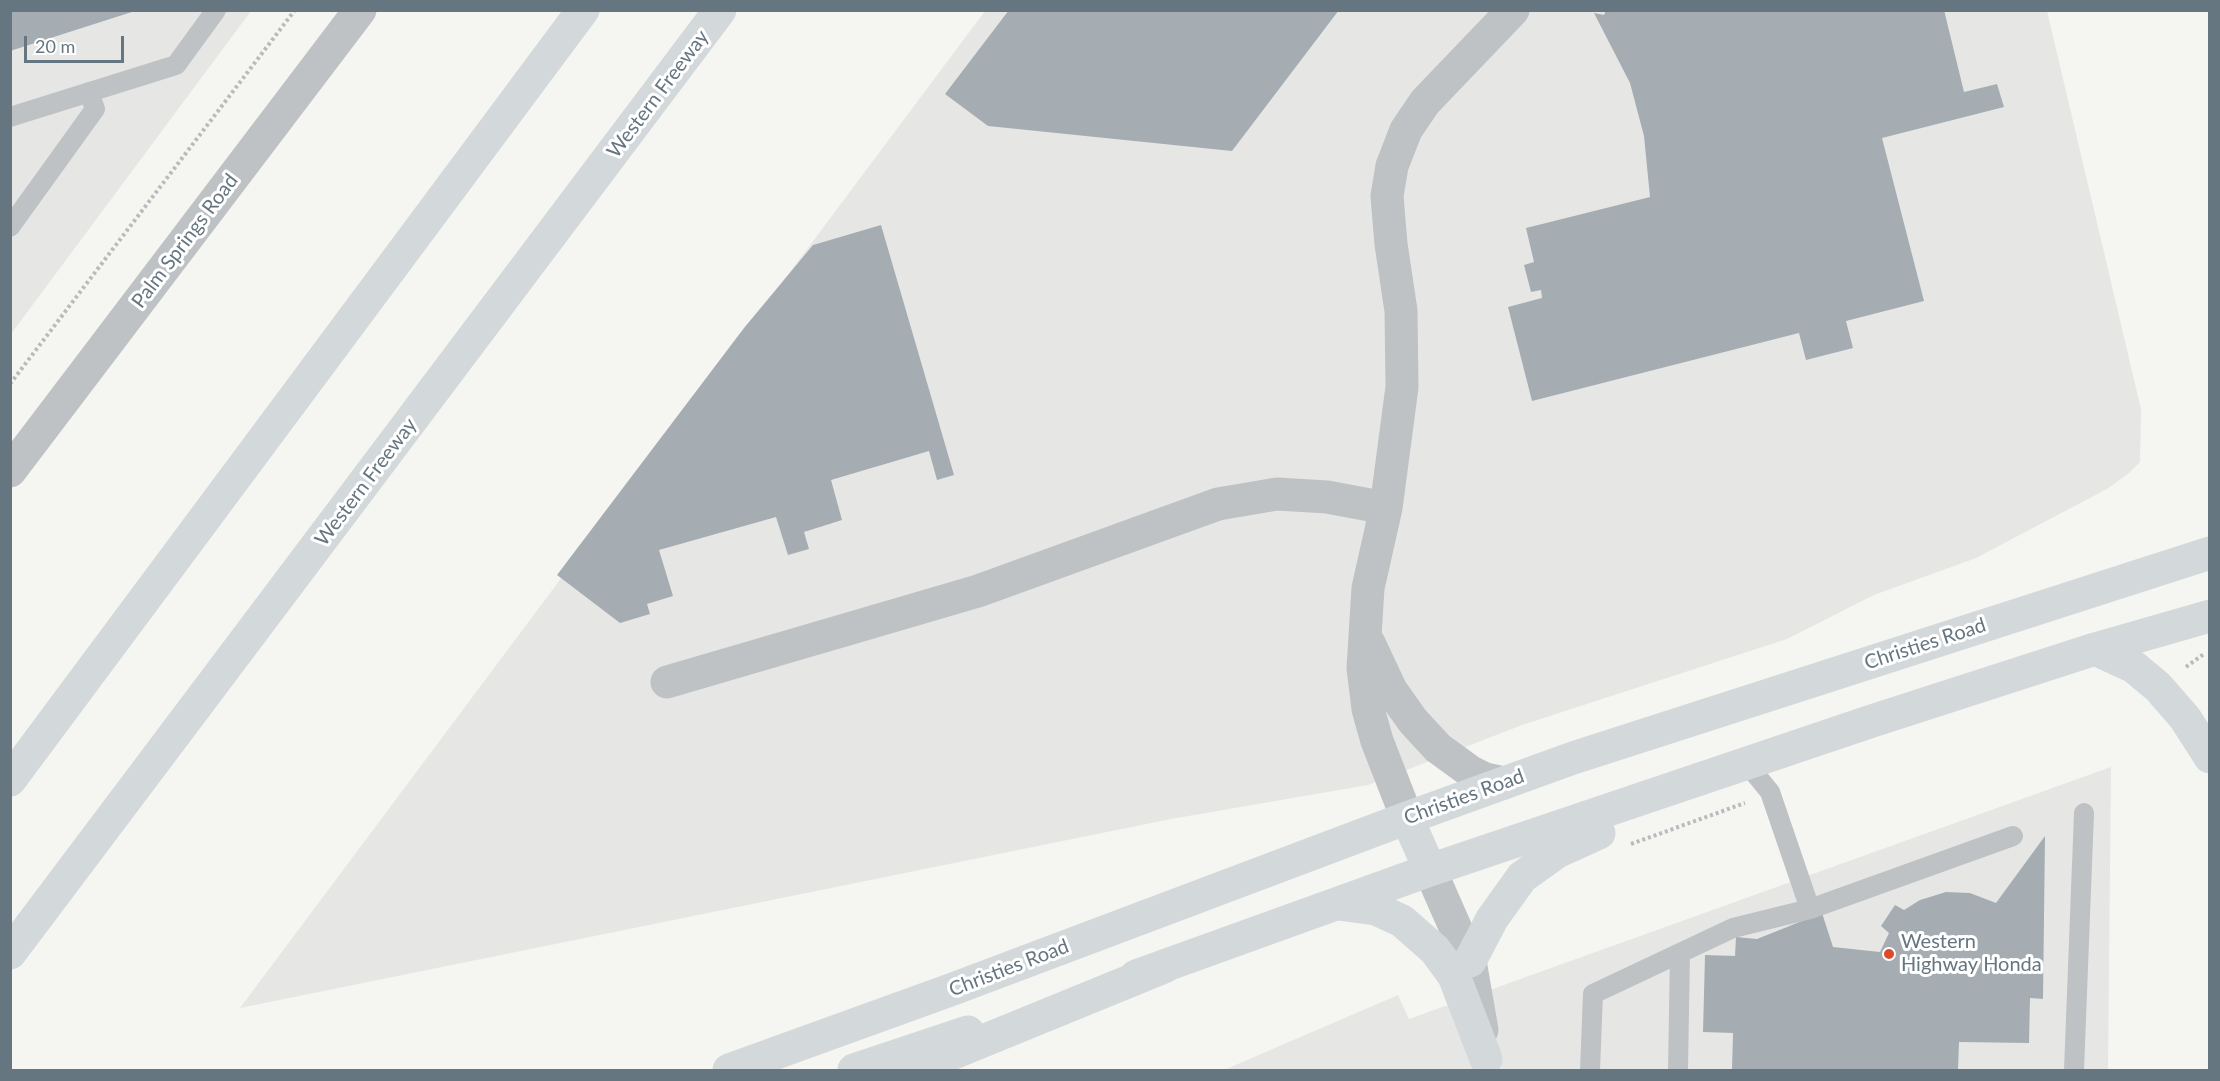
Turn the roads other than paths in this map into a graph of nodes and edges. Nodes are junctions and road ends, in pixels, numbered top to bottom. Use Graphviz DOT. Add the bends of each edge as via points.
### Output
graph roads {
  1 [pos="216,10"];
  2 [pos="583,10"];
  3 [pos="720,10"];
  4 [pos="1513,10"];
  5 [pos="351,13"];
  6 [pos="90,92"];
  7 [pos="10,117"];
  8 [pos="10,227"];
  9 [pos="10,471"];
  10 [pos="1386,508"];
  11 [pos="2210,553"];
  12 [pos="2210,616"];
  13 [pos="1366,636"];
  14 [pos="2095,650"];
  15 [pos="667,682"];
  16 [pos="2210,757"];
  17 [pos="1747,764"];
  18 [pos="10,780"];
  19 [pos="1504,783"];
  20 [pos="2084,813"];
  21 [pos="1407,818"];
  22 [pos="2013,836"];
  23 [pos="1430,870"];
  24 [pos="1338,904"];
  25 [pos="1810,909"];
  26 [pos="10,953"];
  27 [pos="1680,953"];
  28 [pos="1470,961"];
  29 [pos="1164,966"];
  30 [pos="1486,1065"];
  31 [pos="729,1071"];
  32 [pos="854,1071"];
  33 [pos="912,1071"];
  34 [pos="1590,1071"];
  35 [pos="1678,1071"];
  36 [pos="2074,1071"];
  1 -- 6 [label="lane" via="176,64"];
  2 -- 18 [label="main road"];
  3 -- 26 [label="main road, Western Freeway"];
  4 -- 10 [label="street" via="1425,102 1406,130 1392,166 1387,196 1401,311 1402,387"];
  5 -- 9 [label="street, Palm Springs Road"];
  6 -- 7 [label="lane"];
  6 -- 8 [label="lane" via="95,109"];
  10 -- 13 [label="street" via="1368,588"];
  10 -- 15 [label="street" via="1327,497 1278,495 1218,504 978,591"];
  11 -- 19 [label="main road, Christies Road"];
  12 -- 14 [label="main road"];
  13 -- 19 [label="street" via="1391,690 1413,722 1438,748 1471,772"];
  13 -- 21 [label="street" via="1363,668 1368,709"];
  14 -- 16 [label="main road" via="2134,667 2158,687 2185,718"];
  14 -- 17 [label="main road"];
  17 -- 23 [label="main road"];
  17 -- 25 [label="lane" via="1770,792"];
  17 -- 28 [label="main road" via="1538,864 1507,896"];
  19 -- 21 [label="main road, Christies Road"];
  20 -- 36 [label="lane"];
  21 -- 23 [label="main road"];
  21 -- 31 [label="main road, Christies Road"];
  22 -- 25 [label="lane"];
  23 -- 24 [label="main road"];
  23 -- 28 [label="street"];
  24 -- 29 [label="main road"];
  24 -- 30 [label="main road" via="1376,909 1401,921 1435,950 1454,976"];
  25 -- 27 [label="lane" via="1733,928"];
  27 -- 34 [label="lane" via="1593,994"];
  27 -- 35 [label="lane"];
  28 -- 30 [label="street"];
  29 -- 32 [label="main road"];
  29 -- 33 [label="main road"];
}
